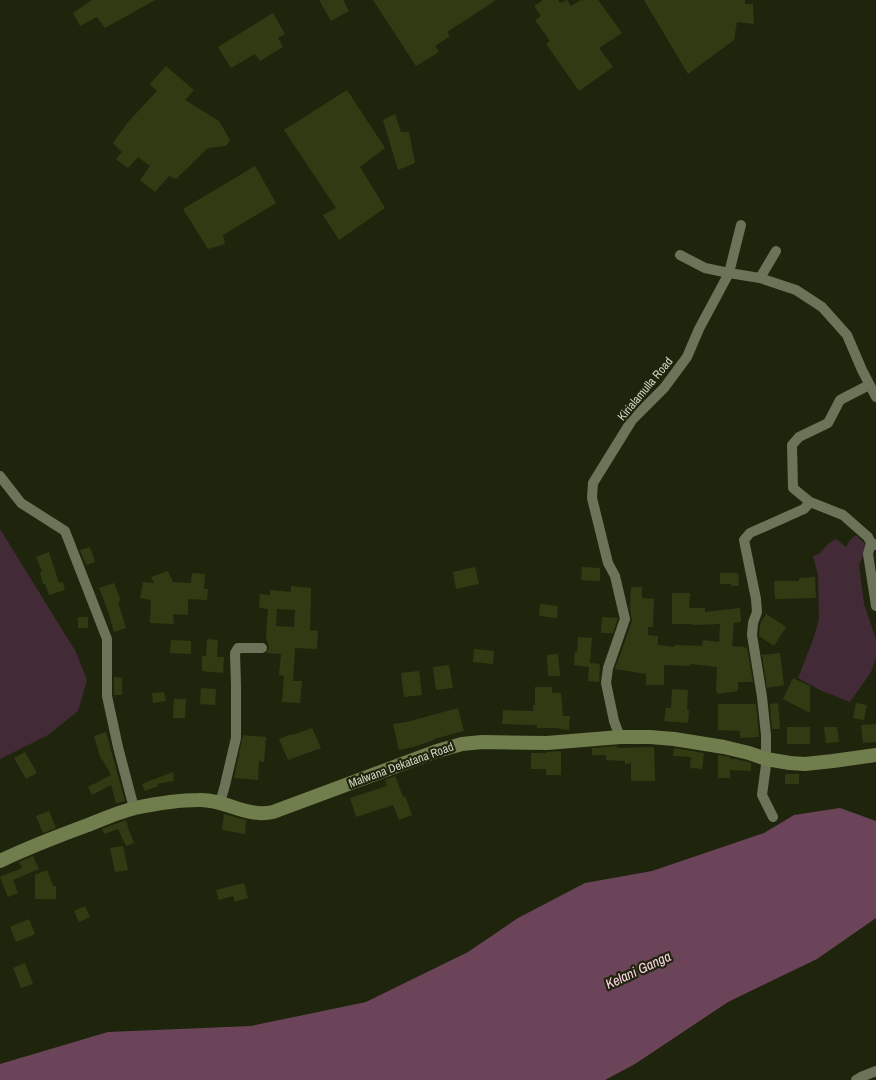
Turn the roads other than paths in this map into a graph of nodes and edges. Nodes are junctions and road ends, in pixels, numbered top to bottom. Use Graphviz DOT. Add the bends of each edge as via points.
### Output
graph roads {
  1 [pos="741,225"];
  2 [pos="776,251"];
  3 [pos="680,255"];
  4 [pos="729,273"];
  5 [pos="760,278"];
  6 [pos="869,385"];
  7 [pos="876,397"];
  8 [pos="0,476"];
  9 [pos="810,502"];
  10 [pos="873,544"];
  11 [pos="876,606"];
  12 [pos="262,648"];
  13 [pos="620,737"];
  14 [pos="876,755"];
  15 [pos="766,759"];
  16 [pos="220,803"];
  17 [pos="134,808"];
  18 [pos="773,817"];
  19 [pos="0,860"];
  20 [pos="876,1071"];
  21 [pos="856,1080"];
  1 -- 4 [label="street, Kirialamulla Road"];
  2 -- 5 [label="street"];
  3 -- 4 [label="street" via="705,268"];
  4 -- 5 [label="street"];
  4 -- 13 [label="street, Kirialamulla Road" via="687,357 664,388 632,420 593,483 592,498 625,619 606,683"];
  5 -- 6 [label="street" via="796,290 822,307 847,335"];
  6 -- 7 [label="street"];
  6 -- 9 [label="street" via="840,400 828,423 799,437 792,445 793,488"];
  8 -- 17 [label="street" via="21,503 65,531 107,639 107,696"];
  9 -- 10 [label="street" via="843,515"];
  9 -- 15 [label="street" via="804,509 750,533 744,540 756,600 752,635 762,696"];
  10 -- 11 [label="street" via="868,554"];
  12 -- 16 [label="street" via="238,648 235,653 236,738"];
  13 -- 15 [label="main road, Malwana Dekatana Road" via="674,739 724,747"];
  13 -- 16 [label="main road, Malwana Dekatana Road" via="547,743 462,744 273,812 259,814"];
  14 -- 15 [label="main road, Malwana Dekatana Road" via="805,764"];
  15 -- 18 [label="street" via="762,795"];
  16 -- 17 [label="main road, Malwana Dekatana Road" via="200,800"];
  17 -- 19 [label="main road, Malwana Dekatana Road"];
  20 -- 21 [label="street"];
}
